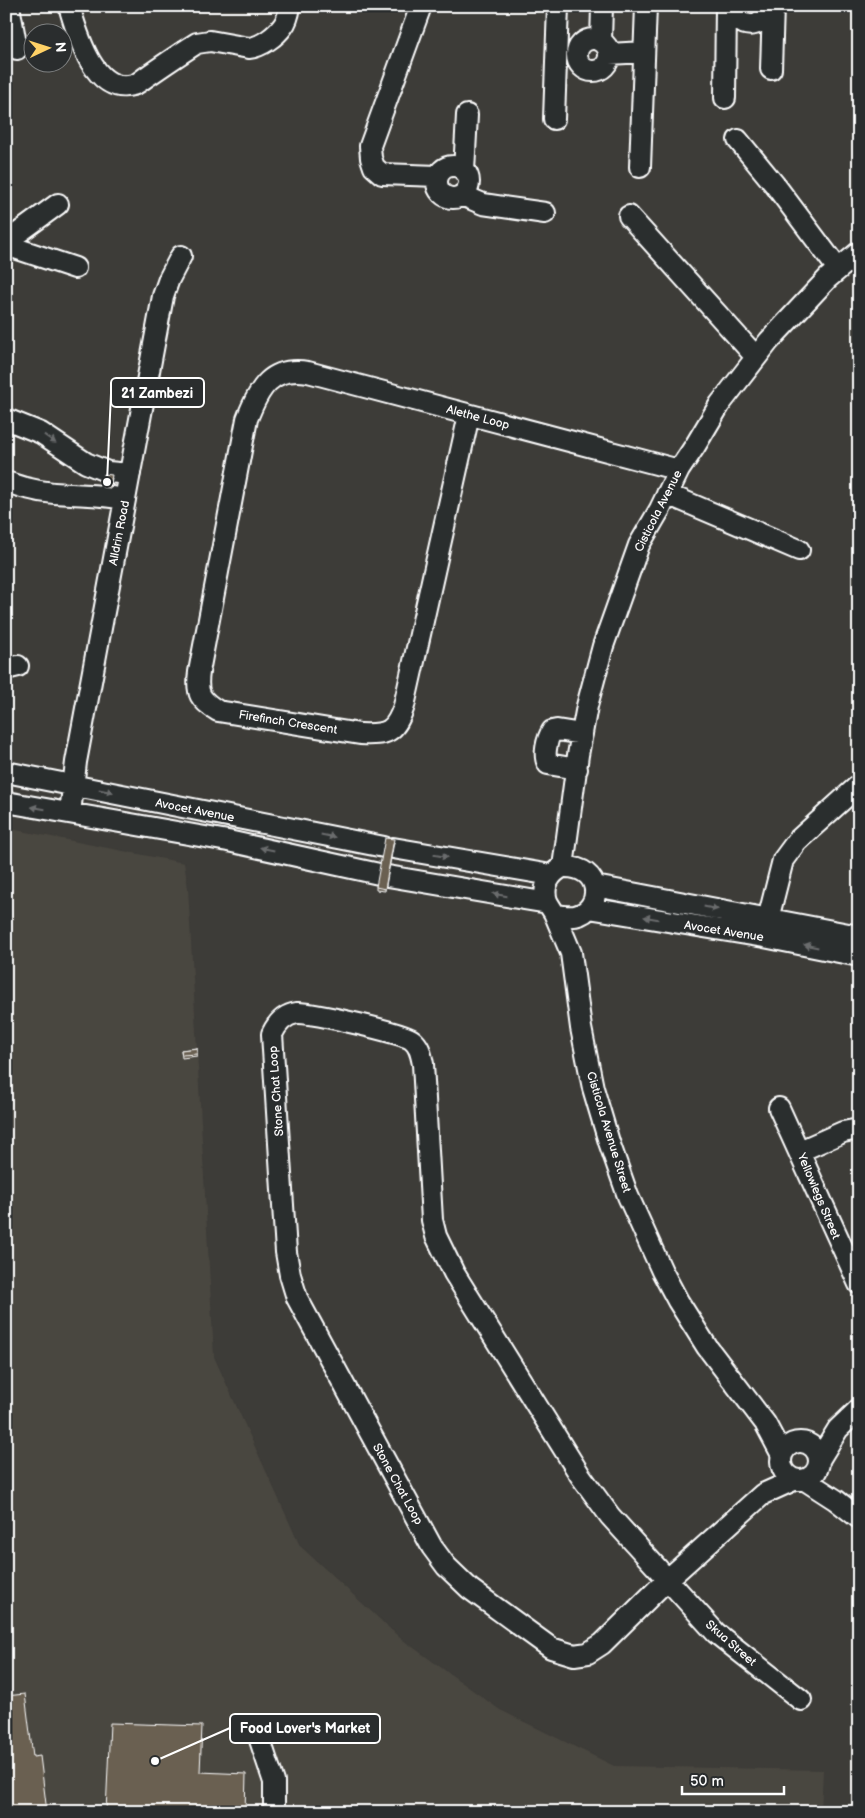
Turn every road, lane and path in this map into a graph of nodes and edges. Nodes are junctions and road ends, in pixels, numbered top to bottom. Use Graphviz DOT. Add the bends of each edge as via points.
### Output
graph roads {
  1 [pos="9,6"];
  2 [pos="69,6"];
  3 [pos="290,6"];
  4 [pos="421,6"];
  5 [pos="558,6"];
  6 [pos="602,6"];
  7 [pos="646,6"];
  8 [pos="730,7"];
  9 [pos="767,13"];
  10 [pos="605,47"];
  11 [pos="17,49"];
  12 [pos="644,52"];
  13 [pos="577,54"];
  14 [pos="556,55"];
  15 [pos="771,69"];
  16 [pos="725,98"];
  17 [pos="467,114"];
  18 [pos="554,119"];
  19 [pos="738,140"];
  20 [pos="640,167"];
  21 [pos="464,171"];
  22 [pos="438,176"];
  23 [pos="783,179"];
  24 [pos="462,195"];
  25 [pos="58,204"];
  26 [pos="545,213"];
  27 [pos="629,216"];
  28 [pos="6,244"];
  29 [pos="181,256"];
  30 [pos="848,261"];
  31 [pos="75,268"];
  32 [pos="750,365"];
  33 [pos="278,374"];
  34 [pos="469,415"];
  35 [pos="6,419"];
  36 [pos="679,470"];
  37 [pos="130,474"];
  38 [pos="6,482"];
  39 [pos="667,494"];
  40 [pos="125,499"];
  41 [pos="799,550"];
  42 [pos="582,734"];
  43 [pos="577,769"];
  44 [pos="6,772"];
  45 [pos="72,785"];
  46 [pos="859,785"];
  47 [pos="6,802"];
  48 [pos="70,813"];
  49 [pos="569,826"];
  50 [pos="583,870"];
  51 [pos="557,871"];
  52 [pos="595,886"];
  53 [pos="552,909"];
  54 [pos="585,911"];
  55 [pos="766,928"];
  56 [pos="859,936"];
  57 [pos="571,953"];
  58 [pos="859,956"];
  59 [pos="780,1108"];
  60 [pos="859,1129"];
  61 [pos="800,1151"];
  62 [pos="859,1284"];
  63 [pos="859,1409"];
  64 [pos="800,1461"];
  65 [pos="859,1518"];
  66 [pos="668,1579"];
  67 [pos="800,1700"];
  68 [pos="258,1734"];
  69 [pos="274,1812"];
  1 -- 11 [label="street"];
  2 -- 3 [label="street" via="91,64 110,83 120,86 134,85 197,42 255,48 284,25"];
  4 -- 22 [label="street" via="370,146 371,158 374,167 382,174"];
  5 -- 14 [label="street"];
  6 -- 10 [label="street"];
  7 -- 12 [label="street"];
  8 -- 9 [label="street" via="736,18 745,24 756,24"];
  8 -- 16 [label="street"];
  9 -- 15 [label="street"];
  10 -- 12 [label="street"];
  10 -- 13 [label="street" via="595,39 585,41"];
  10 -- 13 [label="street" via="609,59 603,68 594,71 580,64"];
  12 -- 20 [label="street"];
  13 -- 14 [label="street"];
  14 -- 18 [label="street"];
  17 -- 21 [label="street"];
  19 -- 30 [label="street" via="775,185"];
  21 -- 22 [label="street" via="450,166"];
  21 -- 24 [label="street" via="468,186"];
  22 -- 24 [label="street" via="437,186 443,195 453,198"];
  23 -- 30 [label="street"];
  24 -- 26 [label="street" via="483,204"];
  25 -- 28 [label="street"];
  27 -- 32 [label="street"];
  28 -- 31 [label="street"];
  29 -- 37 [label="street, Alldrin Road" via="163,296"];
  30 -- 32 [label="street, Cisticola Avenue" via="828,278"];
  32 -- 36 [label="street, Cisticola Avenue" via="720,404"];
  33 -- 34 [label="street, Alethe Loop" via="295,370 308,372"];
  33 -- 34 [label="street, Firefinch Crescent" via="262,389 248,419 200,663 199,694 218,711 360,734 386,733 396,726 404,706"];
  34 -- 36 [label="street, Alethe Loop"];
  35 -- 37 [label="street, one-way" via="41,433 86,463 108,472"];
  36 -- 39 [label="street, Cisticola Avenue"];
  37 -- 40 [label="street, Alldrin Road"];
  38 -- 40 [label="street" via="34,490 104,494"];
  39 -- 41 [label="street"];
  39 -- 42 [label="street, Cisticola Avenue" via="639,545 620,596 603,646"];
  40 -- 45 [label="street, Alldrin Road"];
  42 -- 43 [label="street, Cisticola Avenue"];
  42 -- 43 [label="street" via="552,731 545,756 548,764"];
  43 -- 49 [label="street, Cisticola Avenue"];
  44 -- 45 [label="street, Avocet Avenue"];
  45 -- 48 [label="street, Alldrin Road"];
  45 -- 51 [label="street, Avocet Avenue, one-way" via="389,847"];
  46 -- 55 [label="street" via="788,851"];
  48 -- 47 [label="street, Avocet Avenue, one-way"];
  53 -- 48 [label="street, Avocet Avenue, one-way" via="228,841"];
  49 -- 50 [label="street, Cisticola Avenue"];
  49 -- 51 [label="street, Cisticola Avenue"];
  50 -- 51 [label="street" via="574,867"];
  50 -- 52 [label="street"];
  51 -- 53 [label="street" via="546,884 545,894"];
  52 -- 54 [label="street" via="593,902"];
  52 -- 55 [label="street, Avocet Avenue, one-way"];
  53 -- 54 [label="street" via="568,916"];
  53 -- 57 [label="street, Cisticola Avenue Street"];
  55 -- 54 [label="street, Avocet Avenue, one-way"];
  54 -- 57 [label="street, Cisticola Avenue Street"];
  55 -- 56 [label="street, Avocet Avenue"];
  58 -- 55 [label="street, Avocet Avenue, one-way"];
  57 -- 64 [label="street, Cisticola Avenue Street" via="593,1088 628,1196 678,1301 707,1347 765,1423"];
  59 -- 61 [label="street, Yellowlegs Street"];
  60 -- 61 [label="street" via="842,1132"];
  61 -- 62 [label="street, Yellowlegs Street"];
  63 -- 64 [label="street"];
  64 -- 65 [label="street" via="836,1500"];
  64 -- 66 [label="street, Stone Chat Loop"];
  66 -- 66 [label="street, Stone Chat Loop" via="610,1516 585,1482 444,1255 432,1220 423,1064 416,1043 395,1033 312,1014 297,1013 281,1020 272,1034 290,1275 297,1298 432,1547 470,1589 551,1648 574,1655 602,1644"];
  66 -- 67 [label="street, Skua Street" via="716,1632"];
  68 -- 69 [label="street" via="274,1782"];
}
